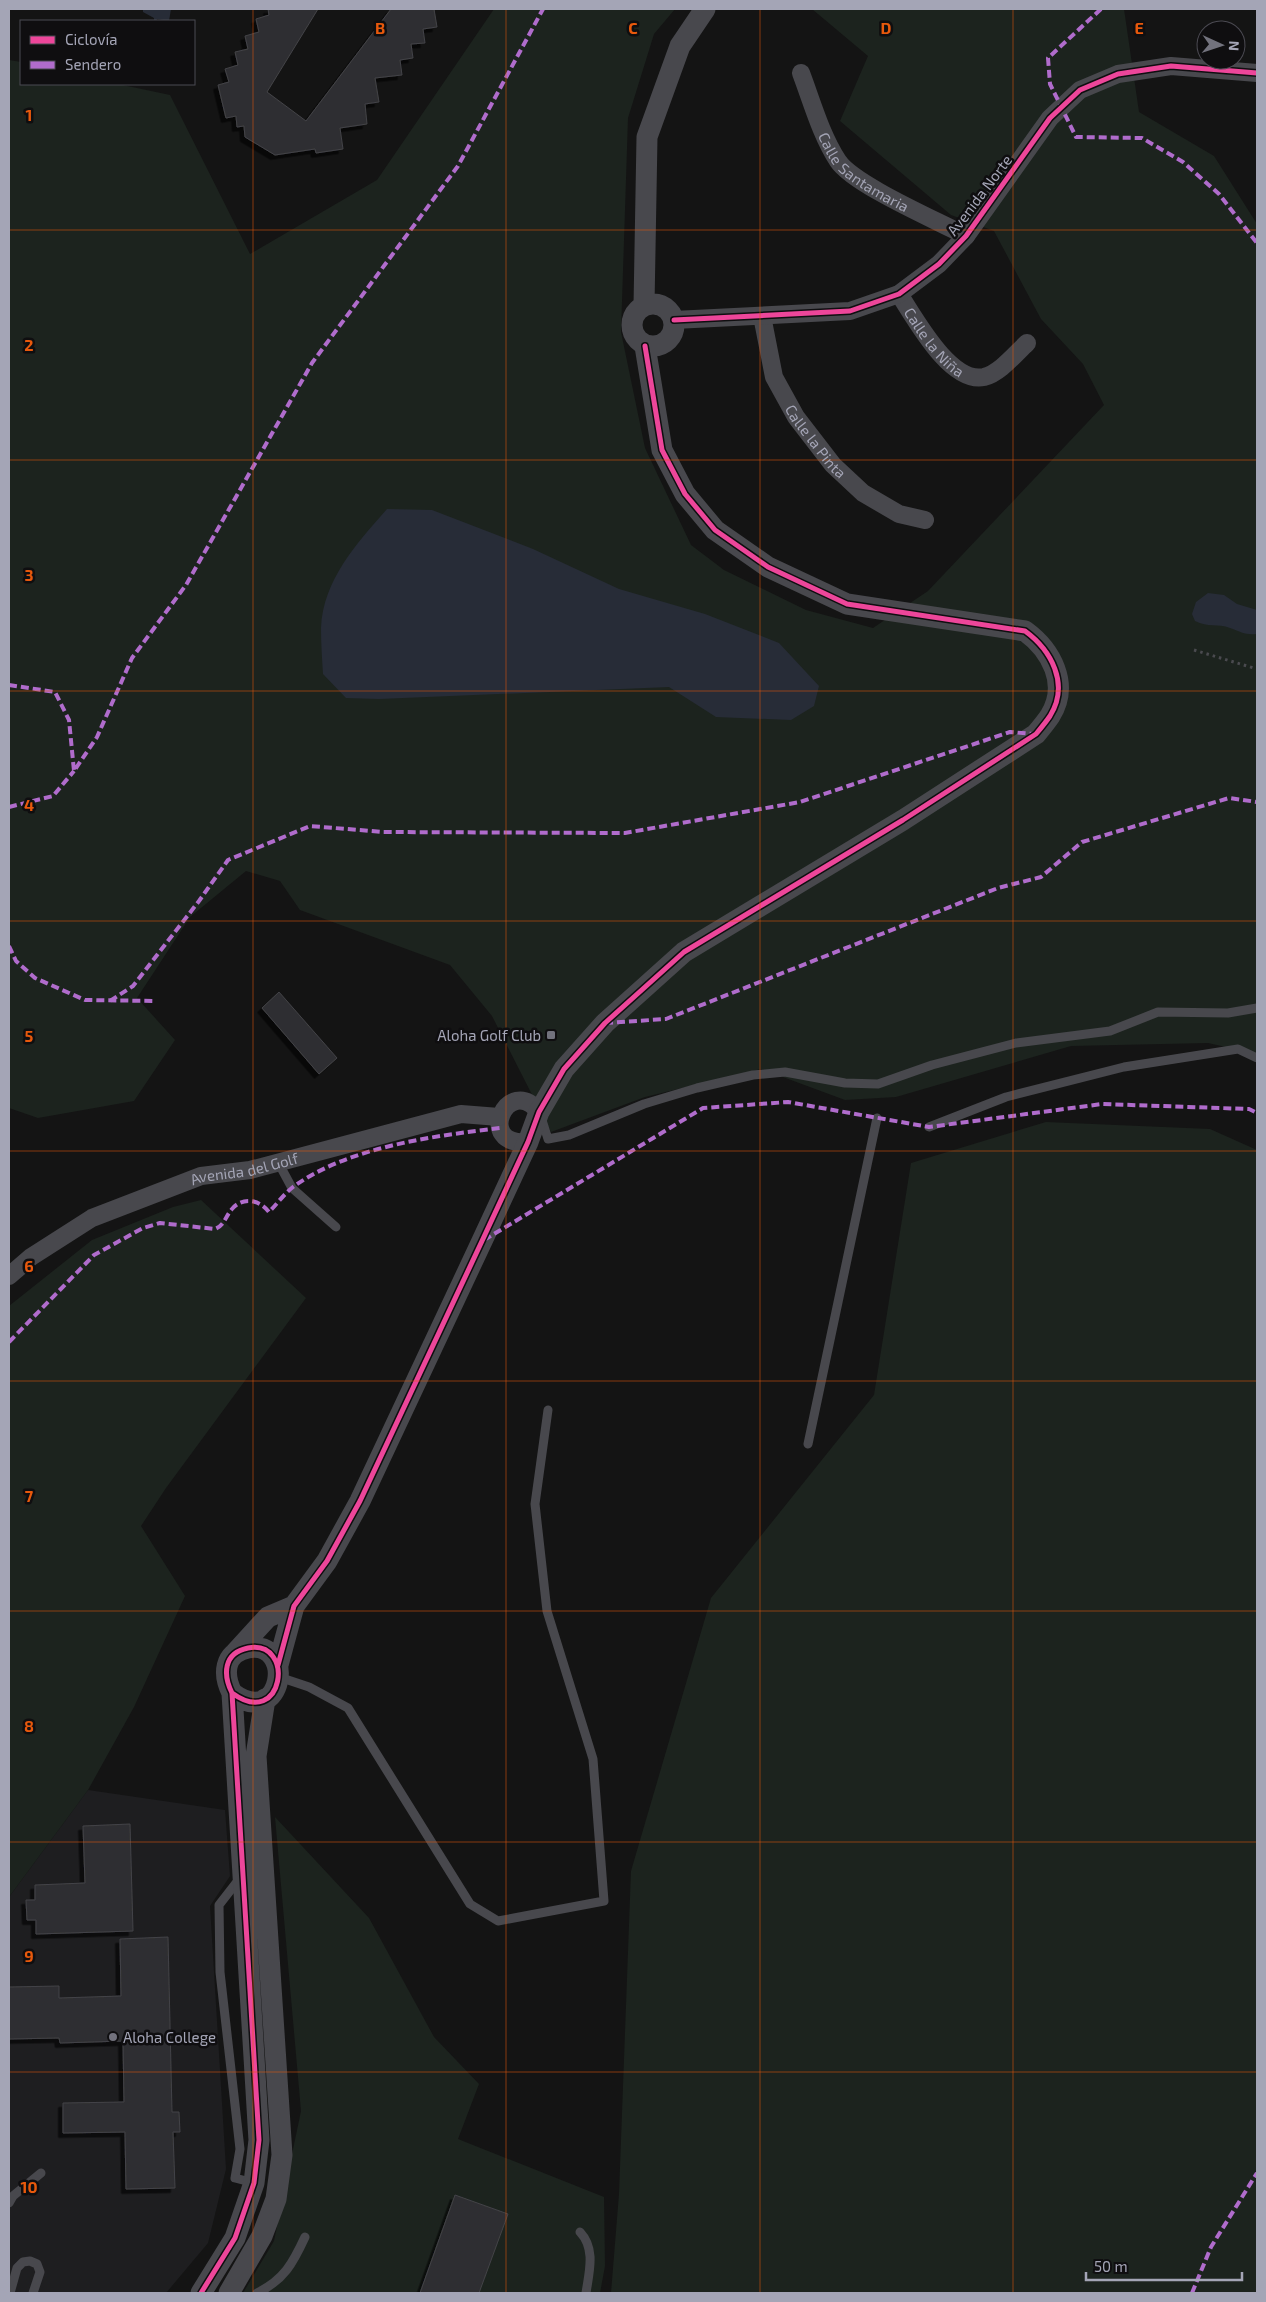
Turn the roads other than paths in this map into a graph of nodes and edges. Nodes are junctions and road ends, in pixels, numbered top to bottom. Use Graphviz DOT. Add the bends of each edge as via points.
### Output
graph roads {
  1 [pos="705,9"];
  2 [pos="801,73"];
  3 [pos="1257,73"];
  4 [pos="966,236"];
  5 [pos="899,294"];
  6 [pos="644,306"];
  7 [pos="762,316"];
  8 [pos="674,320"];
  9 [pos="1027,344"];
  10 [pos="645,346"];
  11 [pos="925,520"];
  12 [pos="1257,1008"];
  13 [pos="1257,1058"];
  14 [pos="539,1112"];
  15 [pos="499,1116"];
  16 [pos="877,1118"];
  17 [pos="929,1127"];
  18 [pos="528,1142"];
  19 [pos="278,1162"];
  20 [pos="336,1227"];
  21 [pos="9,1276"];
  22 [pos="548,1410"];
  23 [pos="808,1444"];
  24 [pos="294,1606"];
  25 [pos="235,1653"];
  26 [pos="278,1671"];
  27 [pos="232,1693"];
  28 [pos="265,1699"];
  29 [pos="41,2173"];
  30 [pos="9,2203"];
  31 [pos="580,2232"];
  32 [pos="305,2238"];
  33 [pos="10,2293"];
  34 [pos="33,2293"];
  35 [pos="201,2293"];
  36 [pos="229,2293"];
  37 [pos="257,2293"];
  38 [pos="586,2293"];
  1 -- 6 [label="street" via="680,46 647,137"];
  2 -- 4 [label="street, Calle Santamaria" via="839,163 859,181"];
  3 -- 4 [label="street, Avenida Norte" via="1171,66 1118,74 1080,90 1050,118"];
  4 -- 5 [label="street, Avenida Norte" via="939,264"];
  5 -- 7 [label="street, Avenida Norte" via="850,311"];
  5 -- 9 [label="street, Calle la Niña" via="949,364 969,377 984,377 997,370"];
  6 -- 8 [label="street" via="662,306 670,311"];
  6 -- 10 [label="street" via="636,312 632,331"];
  7 -- 8 [label="street, Avenida Norte"];
  7 -- 11 [label="street, Calle la Pinta" via="774,376 796,417 833,465 863,494 899,514"];
  8 -- 10 [label="street" via="671,338 664,345"];
  10 -- 14 [label="street" via="662,450 685,494 715,530 768,567 847,604 1025,631 1039,641 1056,668 1058,693 1052,714 1036,734 903,820 684,952 605,1023 564,1068"];
  12 -- 14 [label="lane" via="1228,1013 1158,1012 1110,1031 1016,1042 878,1084 845,1083 785,1072 753,1075 644,1104 555,1138 548,1139"];
  13 -- 17 [label="lane" via="1238,1049 1124,1067 1006,1097"];
  14 -- 15 [label="street" via="534,1105 518,1101 503,1109"];
  14 -- 18 [label="street"];
  15 -- 18 [label="street" via="500,1128 506,1138 516,1143"];
  15 -- 19 [label="street, Avenida del Golf" via="461,1114"];
  16 -- 23 [label="lane"];
  18 -- 24 [label="street" via="360,1500 328,1561"];
  19 -- 20 [label="lane" via="292,1188"];
  19 -- 21 [label="street, Avenida del Golf" via="250,1170 201,1176 92,1218 31,1257"];
  22 -- 26 [label="lane" via="535,1504 547,1611 593,1759 604,1901 498,1921 470,1904 348,1708"];
  24 -- 25 [label="street" via="268,1617"];
  24 -- 26 [label="street"];
  25 -- 26 [label="street" via="249,1648 261,1649 271,1655"];
  25 -- 27 [label="street" via="227,1665 225,1680"];
  26 -- 28 [label="street" via="275,1690"];
  27 -- 28 [label="street" via="241,1700"];
  27 -- 35 [label="street" via="259,2140 254,2183 235,2238"];
  28 -- 36 [label="street" via="256,1756 282,2155 276,2199 262,2236"];
  29 -- 30 [label="lane"];
  31 -- 38 [label="lane" via="586,2238 591,2255"];
  32 -- 37 [label="lane" via="292,2264 273,2286"];
  33 -- 34 [label="lane" via="17,2268 30,2261 37,2264 40,2272"];
}
